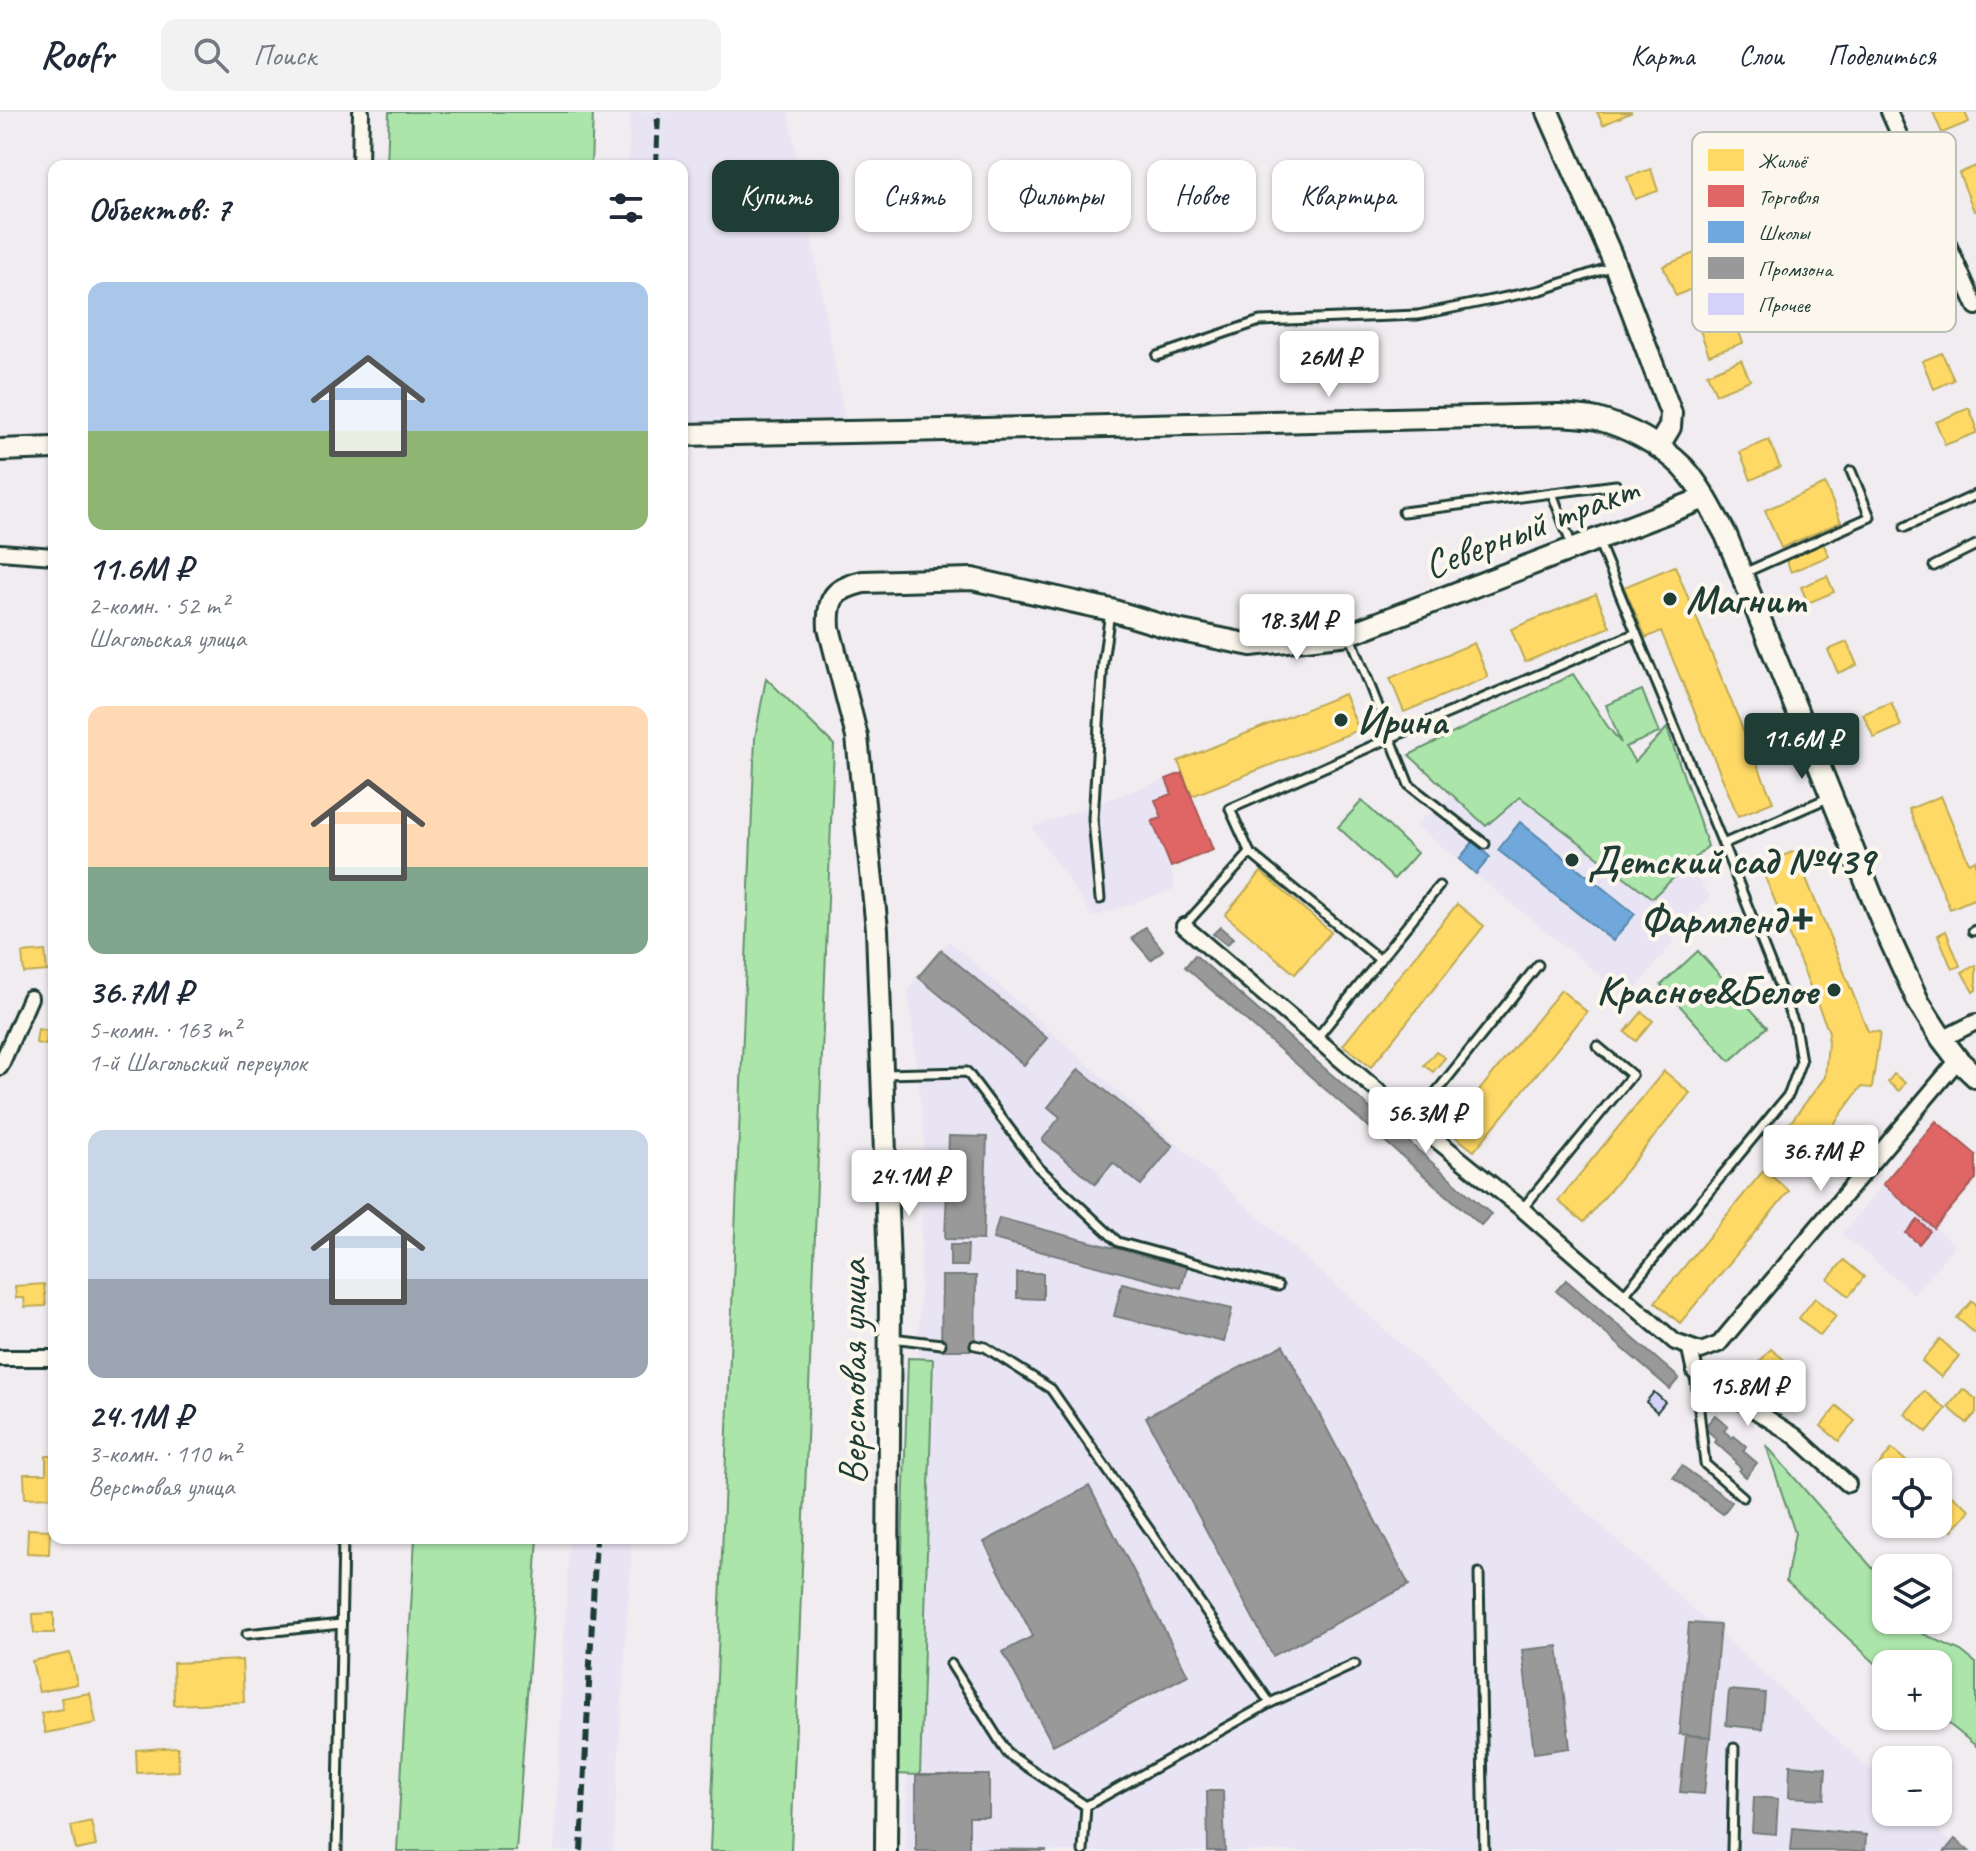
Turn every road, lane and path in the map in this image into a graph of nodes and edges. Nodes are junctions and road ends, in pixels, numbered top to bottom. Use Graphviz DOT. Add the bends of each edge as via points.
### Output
graph roads {
  1 [pos="361,112"];
  2 [pos="1548,112"];
  3 [pos="1889,112"];
  4 [pos="1898,132"];
  5 [pos="360,160"];
  6 [pos="1956,262"];
  7 [pos="1615,266"];
  8 [pos="1976,307"];
  9 [pos="1157,356"];
  10 [pos="688,435"];
  11 [pos="1658,447"];
  12 [pos="48,448"];
  13 [pos="0,450"];
  14 [pos="1851,471"];
  15 [pos="1616,485"];
  16 [pos="1552,493"];
  17 [pos="1976,495"];
  18 [pos="1705,498"];
  19 [pos="1403,512"];
  20 [pos="1905,527"];
  21 [pos="1598,539"];
  22 [pos="1976,545"];
  23 [pos="1573,548"];
  24 [pos="0,552"];
  25 [pos="48,556"];
  26 [pos="1934,566"];
  27 [pos="1742,574"];
  28 [pos="863,582"];
  29 [pos="1111,610"];
  30 [pos="1636,633"];
  31 [pos="1349,634"];
  32 [pos="1390,738"];
  33 [pos="1832,796"];
  34 [pos="1485,844"];
  35 [pos="1723,844"];
  36 [pos="1250,853"];
  37 [pos="1439,886"];
  38 [pos="1100,899"];
  39 [pos="1184,926"];
  40 [pos="1380,960"];
  41 [pos="1538,965"];
  42 [pos="30,998"];
  43 [pos="1976,1022"];
  44 [pos="1316,1039"];
  45 [pos="1942,1039"];
  46 [pos="1597,1046"];
  47 [pos="1958,1060"];
  48 [pos="0,1067"];
  49 [pos="882,1074"];
  50 [pos="1976,1077"];
  51 [pos="1413,1121"];
  52 [pos="1522,1209"];
  53 [pos="1278,1286"];
  54 [pos="1623,1296"];
  55 [pos="889,1338"];
  56 [pos="941,1344"];
  57 [pos="975,1345"];
  58 [pos="1690,1349"];
  59 [pos="0,1358"];
  60 [pos="48,1358"];
  61 [pos="1695,1372"];
  62 [pos="1848,1484"];
  63 [pos="1743,1497"];
  64 [pos="343,1544"];
  65 [pos="1479,1573"];
  66 [pos="341,1624"];
  67 [pos="247,1634"];
  68 [pos="951,1664"];
  69 [pos="1355,1664"];
  70 [pos="1270,1703"];
  71 [pos="1734,1748"];
  72 [pos="1086,1806"];
  73 [pos="337,1851"];
  74 [pos="886,1851"];
  75 [pos="1083,1851"];
  76 [pos="1484,1851"];
  77 [pos="1732,1851"];
  1 -- 5 [label="street"];
  2 -- 7 [label="street"];
  3 -- 4 [label="street"];
  6 -- 8 [label="street"];
  7 -- 9 [label="lane" via="1541,290 1418,315 1260,321"];
  7 -- 11 [label="street" via="1671,413 1670,427"];
  10 -- 11 [label="street" via="1559,415 1629,429"];
  11 -- 18 [label="street" via="1682,467"];
  12 -- 13 [label="street"];
  14 -- 27 [label="lane" via="1870,517"];
  15 -- 16 [label="lane"];
  16 -- 19 [label="lane"];
  16 -- 23 [label="lane"];
  17 -- 20 [label="lane"];
  18 -- 21 [label="street, Северный тракт"];
  18 -- 27 [label="street"];
  21 -- 23 [label="street, Северный тракт"];
  21 -- 30 [label="lane"];
  22 -- 26 [label="lane"];
  23 -- 31 [label="street, Северный тракт"];
  24 -- 25 [label="street"];
  27 -- 33 [label="street"];
  28 -- 29 [label="street, Северный тракт" via="972,579"];
  28 -- 49 [label="street, Верстовая улица" via="832,597 828,612 857,737 877,929"];
  29 -- 31 [label="street, Северный тракт" via="1251,645"];
  29 -- 38 [label="lane" via="1093,819"];
  30 -- 32 [label="lane"];
  30 -- 35 [label="lane"];
  31 -- 32 [label="lane"];
  32 -- 34 [label="lane" via="1409,785"];
  32 -- 36 [label="lane" via="1230,809"];
  33 -- 35 [label="lane"];
  33 -- 45 [label="street" via="1885,929"];
  35 -- 54 [label="lane" via="1795,1026 1801,1061 1789,1094"];
  36 -- 39 [label="lane"];
  36 -- 40 [label="lane"];
  37 -- 40 [label="lane"];
  39 -- 44 [label="street"];
  40 -- 44 [label="lane"];
  41 -- 51 [label="lane"];
  42 -- 48 [label="street"];
  43 -- 45 [label="street"];
  44 -- 51 [label="street"];
  45 -- 47 [label="street"];
  46 -- 52 [label="lane" via="1632,1075"];
  47 -- 50 [label="street"];
  47 -- 58 [label="street" via="1719,1344"];
  49 -- 53 [label="lane" via="967,1072 1039,1168 1118,1242"];
  49 -- 55 [label="street, Верстовая улица"];
  51 -- 52 [label="street"];
  52 -- 54 [label="street"];
  54 -- 58 [label="street"];
  55 -- 56 [label="lane"];
  55 -- 74 [label="street, Верстовая улица"];
  57 -- 70 [label="lane" via="1051,1389"];
  58 -- 61 [label="street"];
  59 -- 60 [label="street"];
  61 -- 62 [label="street" via="1795,1436"];
  61 -- 63 [label="lane" via="1705,1464"];
  64 -- 66 [label="lane"];
  65 -- 76 [label="lane"];
  66 -- 67 [label="lane"];
  66 -- 73 [label="lane"];
  68 -- 72 [label="lane" via="1008,1754"];
  69 -- 70 [label="lane"];
  70 -- 72 [label="lane"];
  71 -- 77 [label="lane"];
  72 -- 75 [label="lane"];
}
